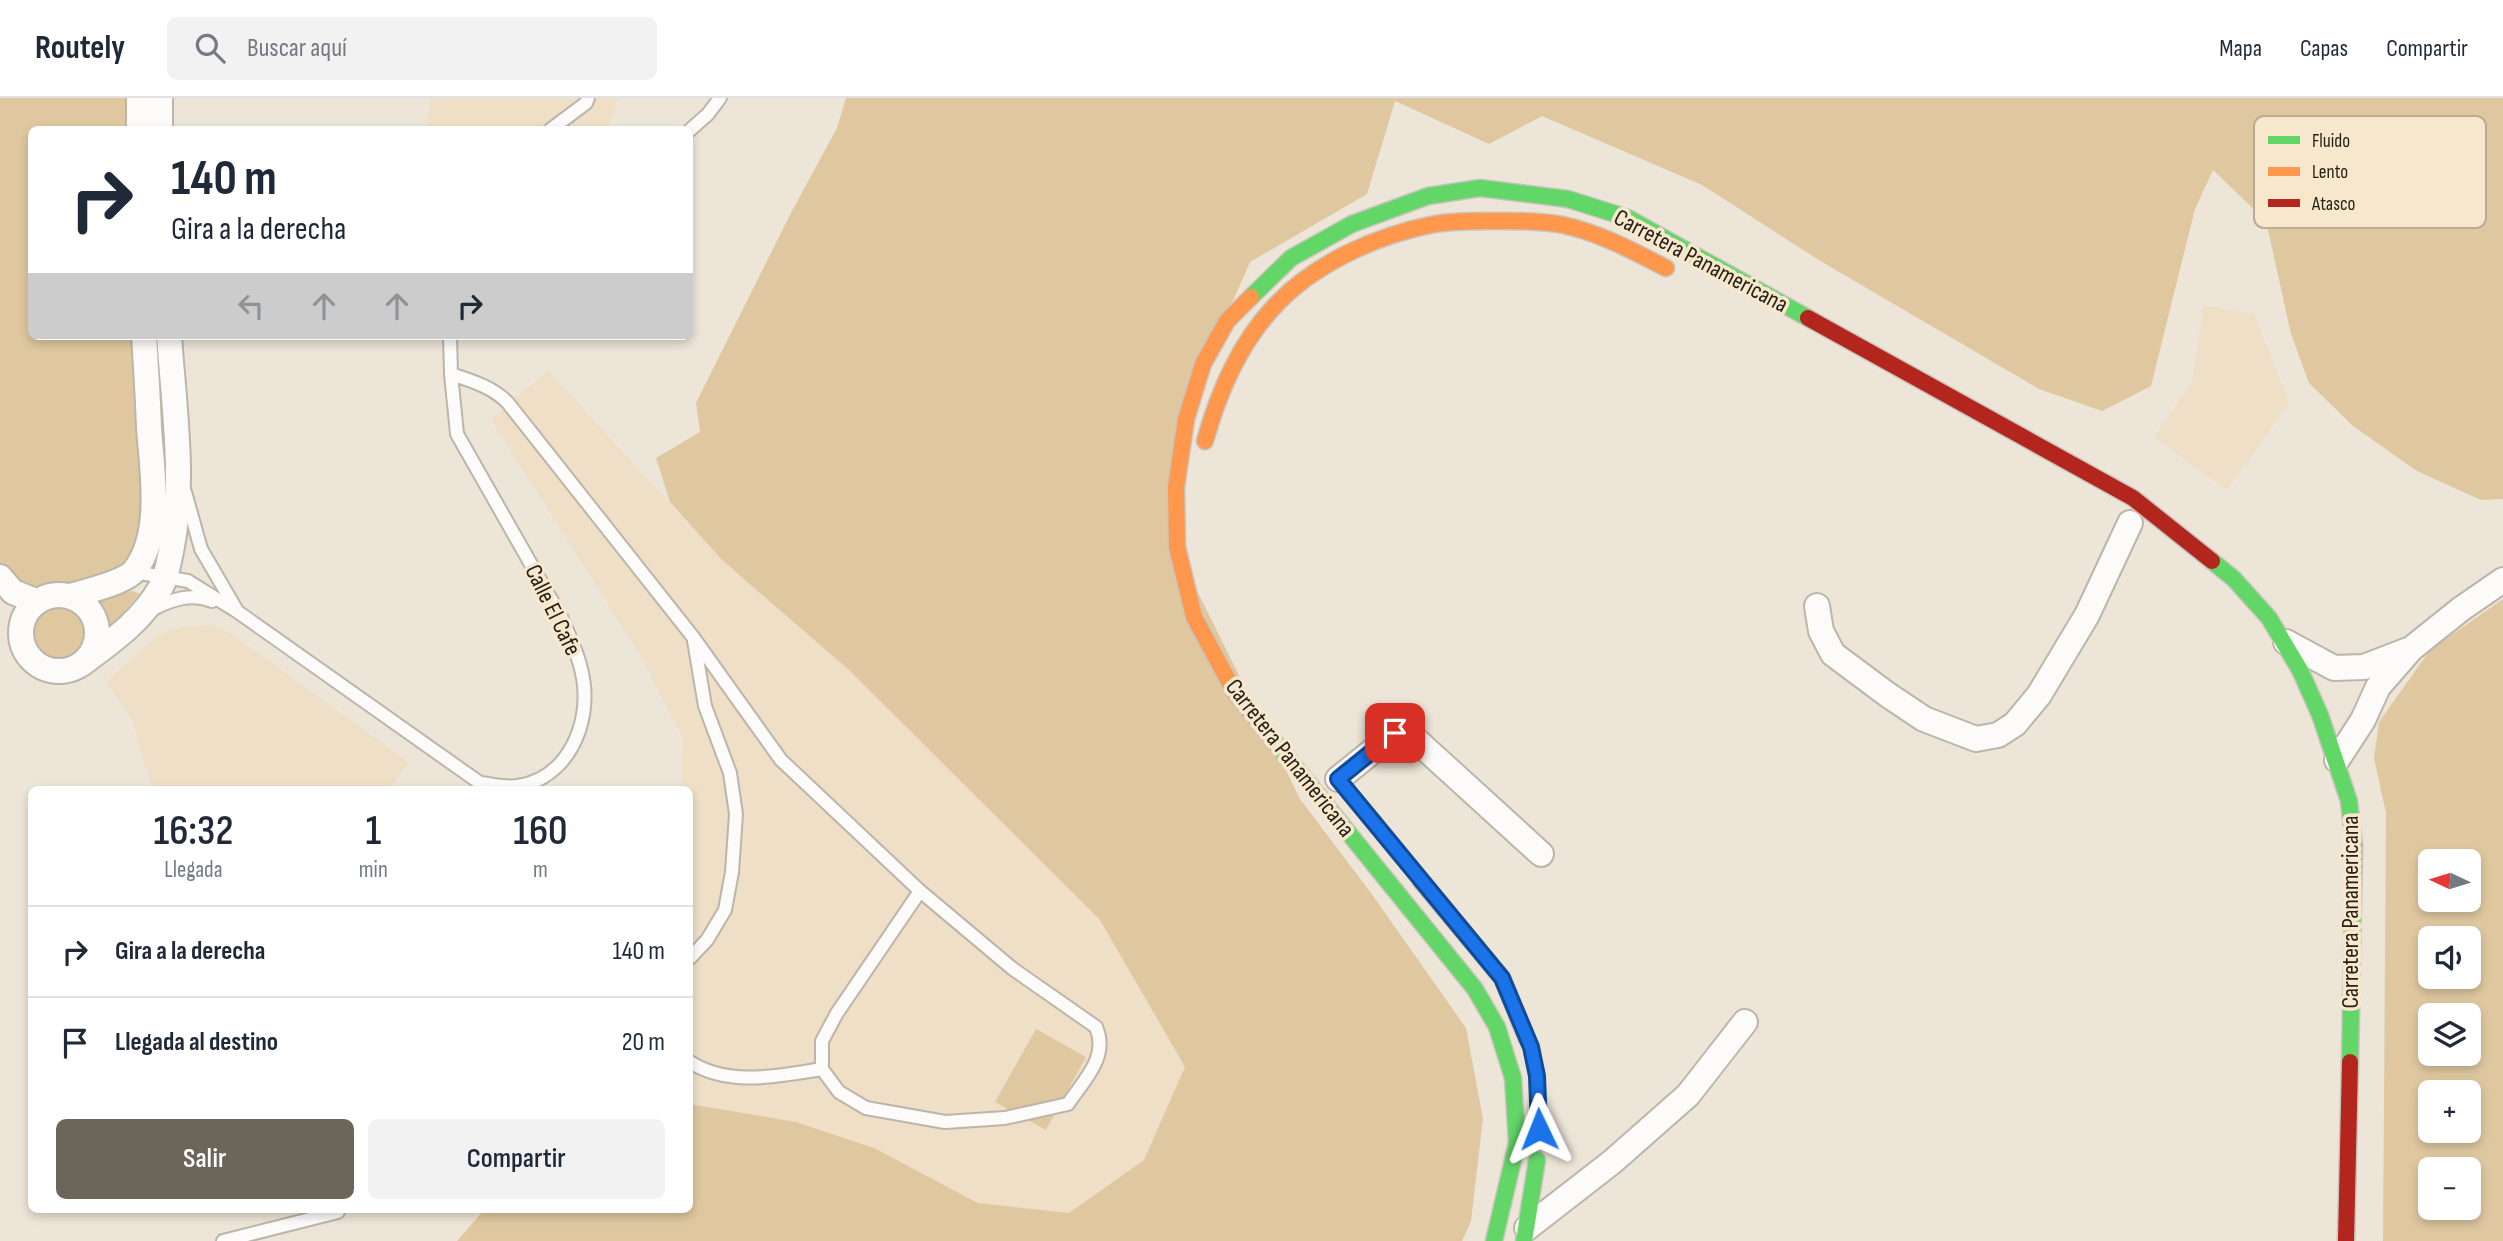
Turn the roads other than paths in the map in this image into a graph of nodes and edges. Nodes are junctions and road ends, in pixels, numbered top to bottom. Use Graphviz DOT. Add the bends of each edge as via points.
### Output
graph roads {
  1 [pos="139,98"];
  2 [pos="160,98"];
  3 [pos="588,98"];
  4 [pos="720,98"];
  5 [pos="139,126"];
  6 [pos="160,126"];
  7 [pos="555,126"];
  8 [pos="693,127"];
  9 [pos="1680,276"];
  10 [pos="144,340"];
  11 [pos="169,340"];
  12 [pos="450,340"];
  13 [pos="451,374"];
  14 [pos="1203,461"];
  15 [pos="177,463"];
  16 [pos="2127,522"];
  17 [pos="134,572"];
  18 [pos="0,577"];
  19 [pos="166,577"];
  20 [pos="2503,580"];
  21 [pos="70,596"];
  22 [pos="36,601"];
  23 [pos="1817,606"];
  24 [pos="238,612"];
  25 [pos="140,616"];
  26 [pos="0,628"];
  27 [pos="693,637"];
  28 [pos="2281,639"];
  29 [pos="2412,649"];
  30 [pos="30,658"];
  31 [pos="80,665"];
  32 [pos="2337,760"];
  33 [pos="1338,779"];
  34 [pos="1541,854"];
  35 [pos="1407,863"];
  36 [pos="920,891"];
  37 [pos="693,955"];
  38 [pos="1745,1022"];
  39 [pos="1532,1056"];
  40 [pos="693,1064"];
  41 [pos="822,1069"];
  42 [pos="1539,1147"];
  43 [pos="334,1213"];
  44 [pos="1525,1234"];
  45 [pos="223,1241"];
  46 [pos="1494,1241"];
  47 [pos="2346,1241"];
  1 -- 5 [label="street"];
  2 -- 6 [label="street"];
  3 -- 7 [label="lane"];
  4 -- 8 [label="lane"];
  9 -- 14 [label="main road, Carretera Panamericana" via="1607,237 1547,222 1434,224 1388,238 1330,263 1282,298 1245,344 1222,392"];
  10 -- 17 [label="street" via="153,517 146,548"];
  11 -- 15 [label="street"];
  12 -- 13 [label="lane, Calle El Cafe"];
  13 -- 24 [label="lane, Calle El Cafe" via="457,434 575,647 583,680 582,709 577,742 562,762 546,778 516,786 480,783"];
  13 -- 27 [label="lane" via="500,395"];
  15 -- 19 [label="street" via="178,510"];
  15 -- 24 [label="lane" via="201,548"];
  16 -- 23 [label="street" via="2087,615 2039,695 2015,724 1998,735 1976,739 1924,719 1888,695 1833,653 1821,631"];
  17 -- 19 [label="lane"];
  17 -- 21 [label="street"];
  18 -- 22 [label="street" via="13,592"];
  19 -- 24 [label="lane" via="188,581"];
  19 -- 25 [label="street"];
  20 -- 29 [label="street"];
  21 -- 22 [label="street" via="57,593"];
  21 -- 31 [label="street" via="86,605 96,625 94,647"];
  22 -- 30 [label="street" via="21,622 20,635"];
  24 -- 25 [label="lane" via="202,597 187,597"];
  25 -- 31 [label="street"];
  26 -- 30 [label="street"];
  27 -- 36 [label="lane" via="781,760"];
  27 -- 37 [label="lane" via="705,706 730,773 736,814 725,910"];
  28 -- 29 [label="street" via="2334,668 2364,667"];
  28 -- 32 [label="main road, Carretera Panamericana" via="2300,670"];
  28 -- 46 [label="main road, Carretera Panamericana" via="2269,618 2234,579 2133,498 1628,218 1568,199 1480,188 1428,196 1377,214 1291,258 1227,321 1203,364 1186,419 1175,487 1177,547 1194,617 1235,693 1475,989 1497,1027 1513,1078 1517,1143"];
  29 -- 32 [label="street" via="2378,687"];
  30 -- 31 [label="street" via="50,670"];
  32 -- 47 [label="main road, Carretera Panamericana" via="2349,801 2354,845"];
  33 -- 34 [label="street" via="1395,733 1404,733"];
  35 -- 39 [label="main road" via="1502,978"];
  36 -- 41 [label="lane" via="837,1013 822,1041"];
  36 -- 41 [label="lane" via="1013,969 1096,1027 1100,1056 1068,1104 977,1122 945,1122 866,1108 839,1092"];
  38 -- 44 [label="street" via="1688,1095"];
  40 -- 41 [label="lane" via="706,1072 761,1079"];
  42 -- 44 [label="main road"];
  43 -- 45 [label="lane"];
}
